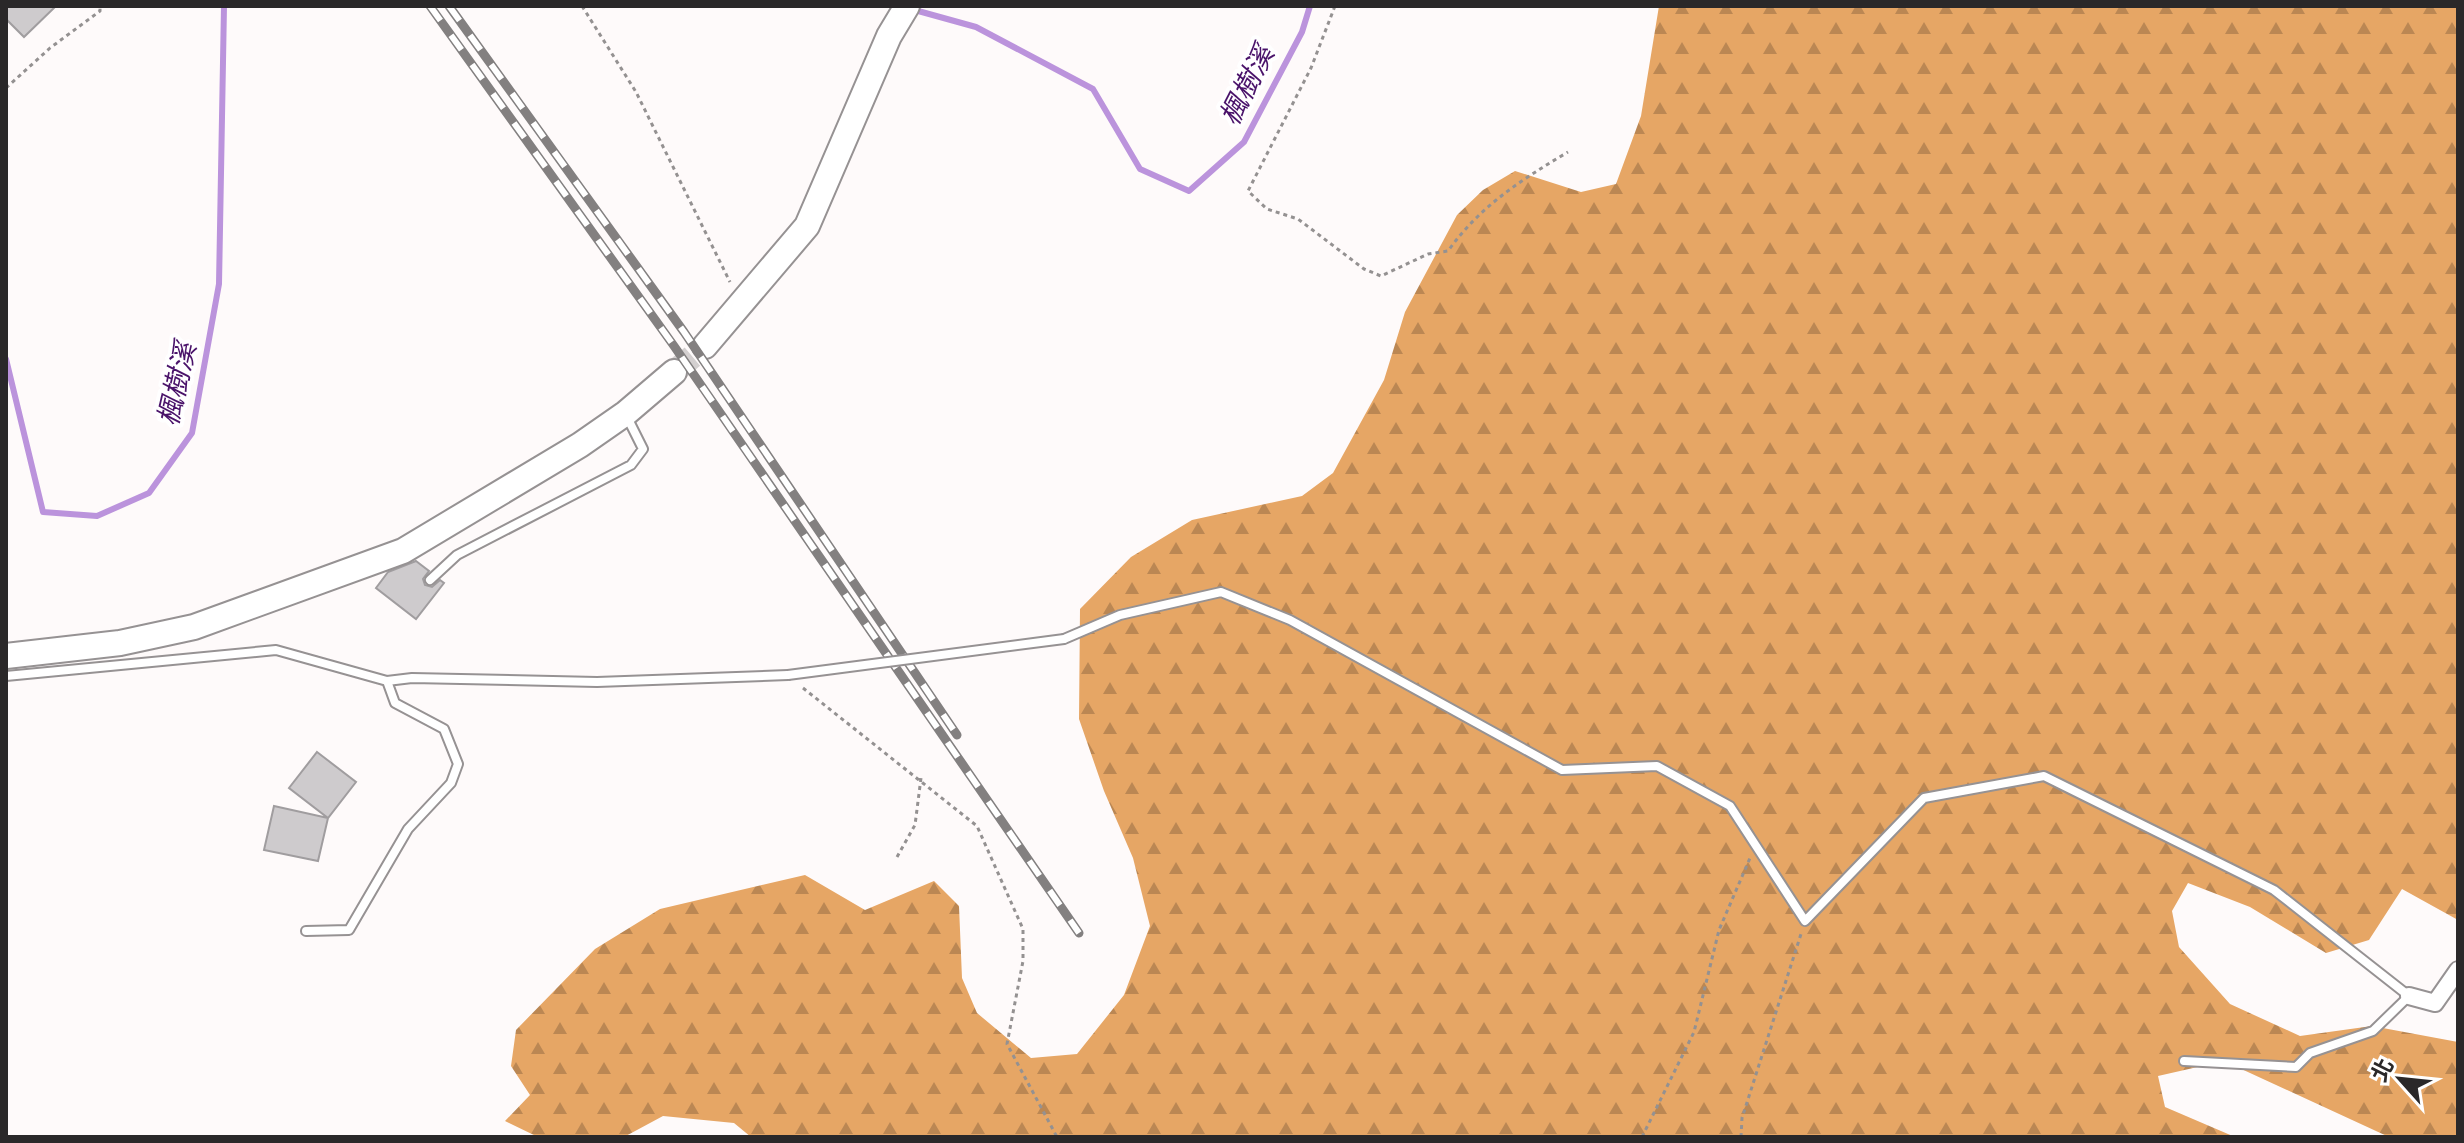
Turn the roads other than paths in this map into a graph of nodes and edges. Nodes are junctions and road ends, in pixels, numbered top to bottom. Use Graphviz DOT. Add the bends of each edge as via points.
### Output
graph roads {
  1 [pos="907,6"];
  2 [pos="705,346"];
  3 [pos="674,372"];
  4 [pos="626,413"];
  5 [pos="430,580"];
  6 [pos="6,656"];
  7 [pos="6,676"];
  8 [pos="387,681"];
  9 [pos="306,931"];
  10 [pos="2458,970"];
  11 [pos="2409,996"];
  12 [pos="2184,1061"];
  1 -- 2 [label="street" via="807,226"];
  3 -- 4 [label="street"];
  4 -- 5 [label="lane" via="643,449 631,465 457,555"];
  4 -- 6 [label="street" via="403,551 194,627 120,643"];
  7 -- 8 [label="lane" via="276,650"];
  8 -- 9 [label="lane" via="395,703 444,729 458,764 451,783 408,829 349,930"];
  8 -- 11 [label="lane, bridge" via="597,682 788,675 1064,639 1120,615 1221,592 1290,620 1562,770 1657,766 1730,806 1805,921 1924,798 2044,776 2274,890"];
  10 -- 11 [label="street" via="2435,1003"];
  11 -- 12 [label="lane" via="2373,1031 2310,1053 2296,1067"];
}
